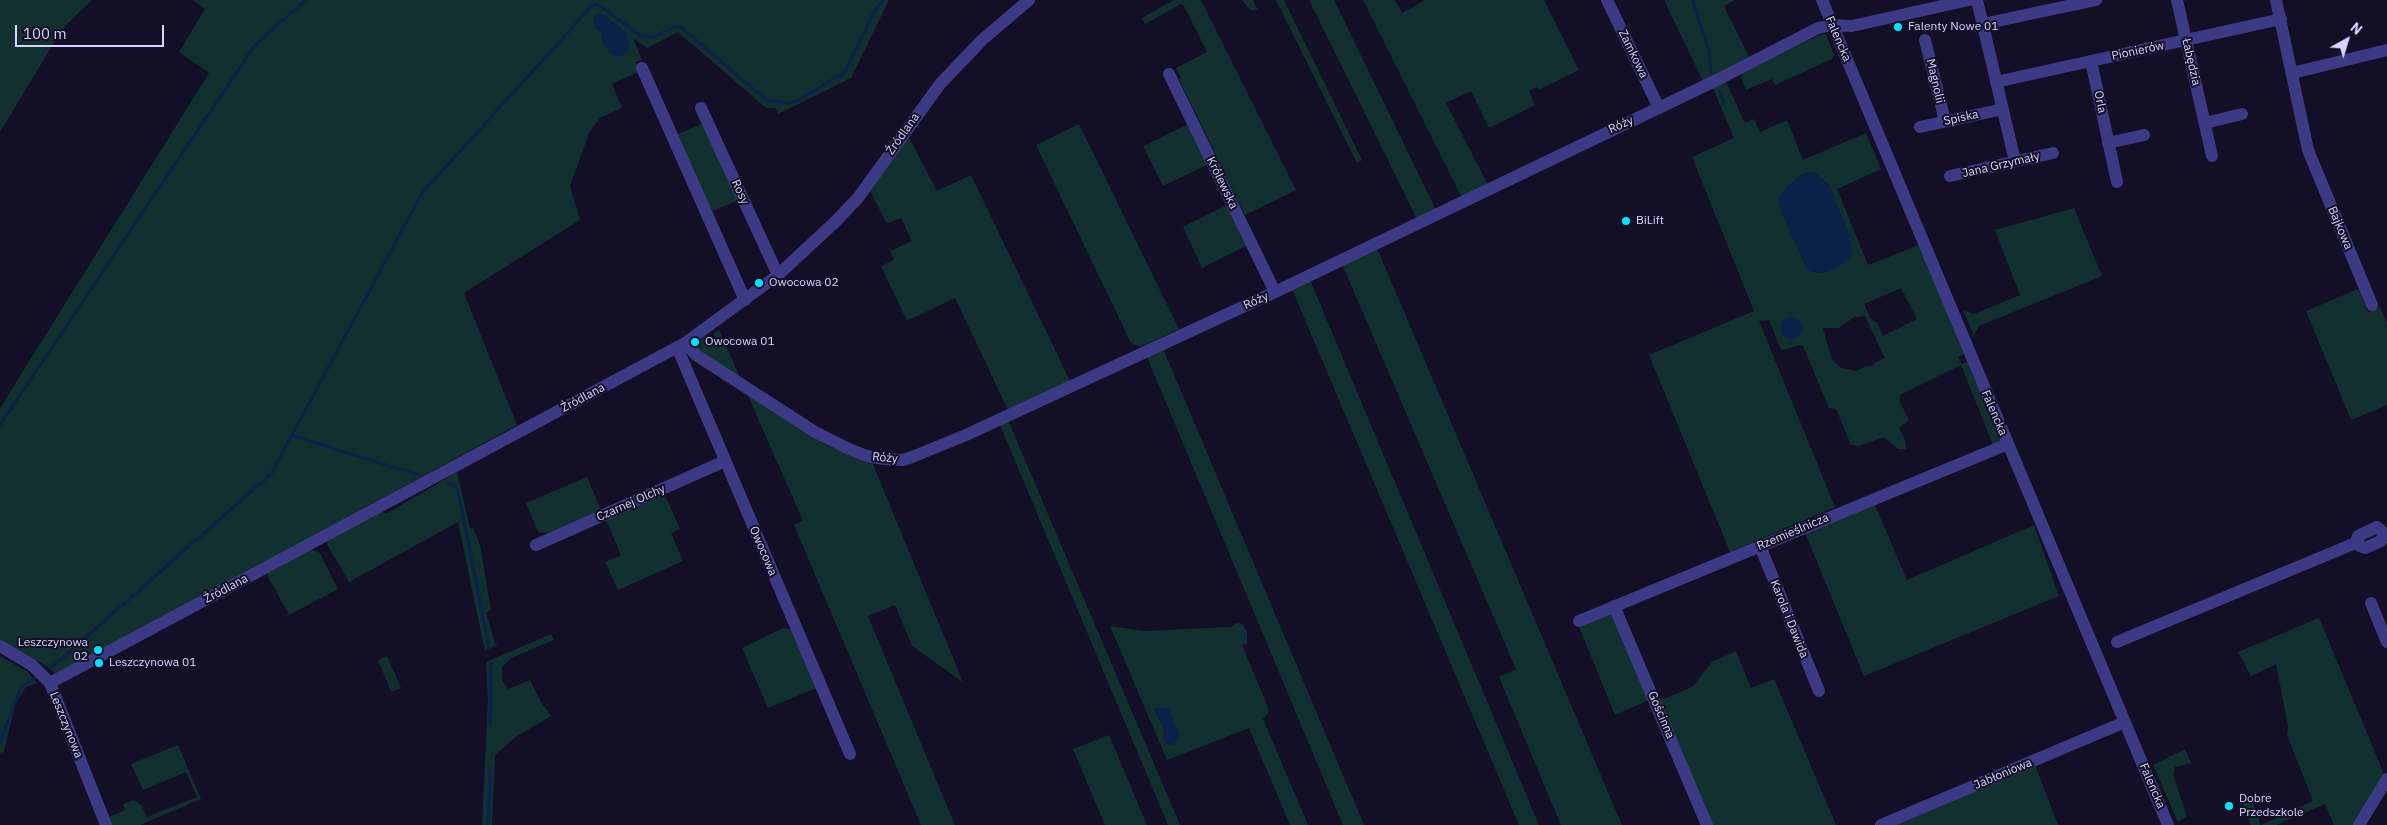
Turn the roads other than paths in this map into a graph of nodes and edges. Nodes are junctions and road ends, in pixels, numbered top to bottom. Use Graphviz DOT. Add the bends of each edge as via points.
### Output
graph roads {
  1 [pos="1029,0"];
  2 [pos="1607,0"];
  3 [pos="1822,0"];
  4 [pos="1969,0"];
  5 [pos="1977,0"];
  6 [pos="2096,0"];
  7 [pos="2177,0"];
  8 [pos="2276,0"];
  9 [pos="2280,19"];
  10 [pos="1983,24"];
  11 [pos="1832,25"];
  12 [pos="1925,40"];
  13 [pos="2186,40"];
  14 [pos="2387,50"];
  15 [pos="2091,61"];
  16 [pos="642,68"];
  17 [pos="2292,73"];
  18 [pos="1169,74"];
  19 [pos="1996,82"];
  20 [pos="701,108"];
  21 [pos="1659,108"];
  22 [pos="2003,109"];
  23 [pos="2242,114"];
  24 [pos="1945,122"];
  25 [pos="2205,123"];
  26 [pos="1920,127"];
  27 [pos="2144,135"];
  28 [pos="2108,143"];
  29 [pos="2053,153"];
  30 [pos="2212,156"];
  31 [pos="2014,162"];
  32 [pos="1950,176"];
  33 [pos="2117,182"];
  34 [pos="778,275"];
  35 [pos="1275,292"];
  36 [pos="745,300"];
  37 [pos="2372,305"];
  38 [pos="681,345"];
  39 [pos="2008,444"];
  40 [pos="725,461"];
  41 [pos="2358,542"];
  42 [pos="536,545"];
  43 [pos="1760,546"];
  44 [pos="2371,604"];
  45 [pos="1614,606"];
  46 [pos="1579,622"];
  47 [pos="2117,642"];
  48 [pos="2387,642"];
  49 [pos="0,646"];
  50 [pos="50,683"];
  51 [pos="1819,691"];
  52 [pos="2125,722"];
  53 [pos="850,754"];
  54 [pos="2387,779"];
  55 [pos="106,825"];
  56 [pos="1707,825"];
  57 [pos="1881,825"];
  58 [pos="2168,825"];
  59 [pos="2359,825"];
  1 -- 34 [label="street, Źródlana" via="982,40 940,84 858,198"];
  2 -- 21 [label="street, Zamkowa"];
  3 -- 11 [label="street, Falencka"];
  4 -- 11 [label="street, Róży" via="1852,26"];
  5 -- 10 [label="street"];
  6 -- 10 [label="street"];
  7 -- 13 [label="street, Łabędzia"];
  8 -- 9 [label="street, Bajkowa"];
  9 -- 13 [label="street, Pionierów"];
  9 -- 17 [label="street, Bajkowa"];
  10 -- 19 [label="street"];
  11 -- 21 [label="street, Róży" via="1811,32"];
  11 -- 39 [label="street, Falencka"];
  12 -- 24 [label="street, Magnolii"];
  13 -- 15 [label="street, Pionierów"];
  13 -- 25 [label="street, Łabędzia"];
  14 -- 17 [label="street"];
  15 -- 19 [label="street, Pionierów"];
  15 -- 28 [label="street, Orla"];
  16 -- 36 [label="street"];
  17 -- 37 [label="street, Bajkowa" via="2308,150"];
  18 -- 35 [label="street, Królewska"];
  19 -- 22 [label="street"];
  20 -- 34 [label="street, Rosy"];
  21 -- 35 [label="street, Róży"];
  22 -- 24 [label="street, Spiska"];
  22 -- 31 [label="street"];
  23 -- 25 [label="street"];
  24 -- 26 [label="street, Spiska"];
  25 -- 30 [label="street, Łabędzia"];
  27 -- 28 [label="street"];
  28 -- 33 [label="street, Orla"];
  29 -- 31 [label="street, Jana Grzymały"];
  31 -- 32 [label="street, Jana Grzymały"];
  34 -- 36 [label="street, Źródlana"];
  35 -- 38 [label="street, Róży" via="966,436 903,460 867,456 815,432"];
  36 -- 38 [label="street, Źródlana"];
  38 -- 40 [label="street, Owocowa"];
  38 -- 50 [label="street, Źródlana"];
  39 -- 43 [label="street, Rzemieślnicza"];
  39 -- 52 [label="street, Falencka"];
  40 -- 42 [label="street, Czarnej Olchy"];
  40 -- 53 [label="street, Owocowa"];
  41 -- 47 [label="street"];
  43 -- 45 [label="street, Rzemieślnicza"];
  43 -- 51 [label="street, Karola i Dawida"];
  44 -- 48 [label="street"];
  45 -- 46 [label="street, Rzemieślnicza"];
  45 -- 56 [label="street, Gościnna"];
  49 -- 50 [label="street, Leszczynowa" via="32,665"];
  50 -- 55 [label="street, Leszczynowa"];
  52 -- 57 [label="street, Jabłoniowa"];
  52 -- 58 [label="street, Falencka"];
  54 -- 59 [label="street"];
}
